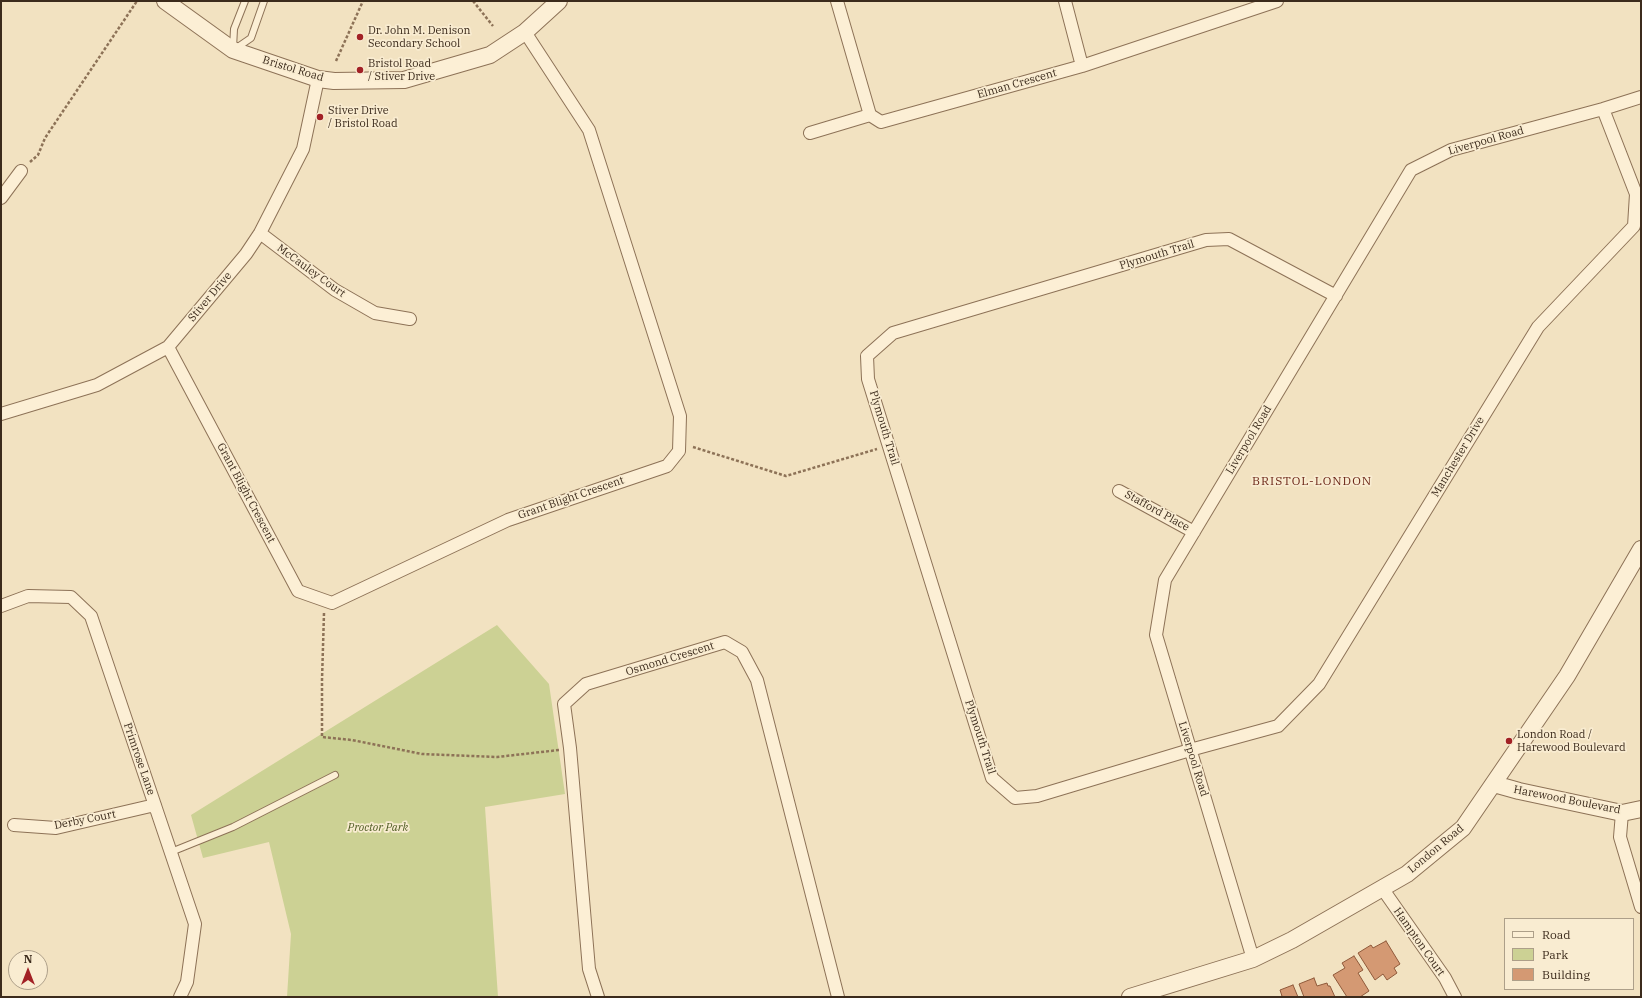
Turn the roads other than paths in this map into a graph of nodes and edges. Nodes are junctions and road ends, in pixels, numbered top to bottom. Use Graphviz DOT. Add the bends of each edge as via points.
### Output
graph roads {
  1 [pos="165,1"];
  2 [pos="245,1"];
  3 [pos="264,1"];
  4 [pos="559,1"];
  5 [pos="837,1"];
  6 [pos="1064,1"];
  7 [pos="1277,1"];
  8 [pos="525,32"];
  9 [pos="233,50"];
  10 [pos="1082,66"];
  11 [pos="318,79"];
  12 [pos="1641,97"];
  13 [pos="1603,109"];
  14 [pos="870,115"];
  15 [pos="810,133"];
  16 [pos="21,171"];
  17 [pos="1,198"];
  18 [pos="260,233"];
  19 [pos="1336,296"];
  20 [pos="410,318"];
  21 [pos="168,347"];
  22 [pos="1,414"];
  23 [pos="1119,491"];
  24 [pos="1194,532"];
  25 [pos="1641,549"];
  26 [pos="1,606"];
  27 [pos="1190,750"];
  28 [pos="335,775"];
  29 [pos="1494,784"];
  30 [pos="155,805"];
  31 [pos="1641,809"];
  32 [pos="1622,813"];
  33 [pos="14,825"];
  34 [pos="171,852"];
  35 [pos="1382,888"];
  36 [pos="1641,907"];
  37 [pos="1253,959"];
  38 [pos="180,997"];
  39 [pos="598,997"];
  40 [pos="838,997"];
  41 [pos="1130,997"];
  42 [pos="1455,997"];
  1 -- 9 [label="street, Bristol Road"];
  2 -- 9 [label="lane" via="234,30"];
  3 -- 9 [label="lane" via="251,38"];
  4 -- 8 [label="street, Bristol Road"];
  5 -- 14 [label="street"];
  6 -- 10 [label="street"];
  7 -- 10 [label="street, Elman Crescent"];
  8 -- 11 [label="street, Bristol Road" via="490,55 404,80"];
  8 -- 21 [label="street, Grant Blight Crescent" via="589,130 680,416 679,451 667,466 508,520 332,603 298,591"];
  9 -- 11 [label="street, Bristol Road"];
  10 -- 14 [label="street, Elman Crescent" via="880,122"];
  11 -- 18 [label="street, Stiver Drive" via="303,149"];
  12 -- 13 [label="street, Liverpool Road"];
  13 -- 19 [label="street, Liverpool Road" via="1451,150 1411,170"];
  13 -- 27 [label="street, Manchester Drive" via="1636,194 1634,226 1538,327 1319,684 1278,726"];
  14 -- 15 [label="street"];
  16 -- 17 [label="street"];
  18 -- 20 [label="street, McCauley Court" via="335,290 375,313"];
  18 -- 21 [label="street, Stiver Drive" via="246,254"];
  19 -- 24 [label="street, Liverpool Road"];
  19 -- 27 [label="street, Plymouth Trail" via="1229,239 1206,240 893,333 867,356 868,379 992,778 1015,798 1037,796"];
  21 -- 22 [label="street, Stiver Drive" via="97,385"];
  23 -- 24 [label="street, Stafford Place"];
  24 -- 27 [label="street, Liverpool Road" via="1165,580 1156,635"];
  25 -- 29 [label="street, London Road" via="1567,676"];
  26 -- 30 [label="street, Primrose Lane" via="28,596 71,597 91,616"];
  27 -- 37 [label="street, Liverpool Road"];
  28 -- 34 [label="lane" via="233,827"];
  29 -- 32 [label="street, Harewood Boulevard"];
  29 -- 35 [label="street, London Road" via="1463,828 1407,874"];
  30 -- 33 [label="street, Derby Court" via="56,828"];
  30 -- 34 [label="street, Primrose Lane"];
  31 -- 32 [label="street, Harewood Boulevard"];
  32 -- 36 [label="street" via="1620,837"];
  34 -- 38 [label="street, Primrose Lane" via="195,924 187,982"];
  35 -- 37 [label="street, London Road" via="1292,940"];
  35 -- 42 [label="street, Hampton Court" via="1445,978"];
  37 -- 41 [label="street, London Road"];
  39 -- 40 [label="street, Osmond Crescent" via="589,969 564,704 586,684 725,642 742,652 757,680"];
}
